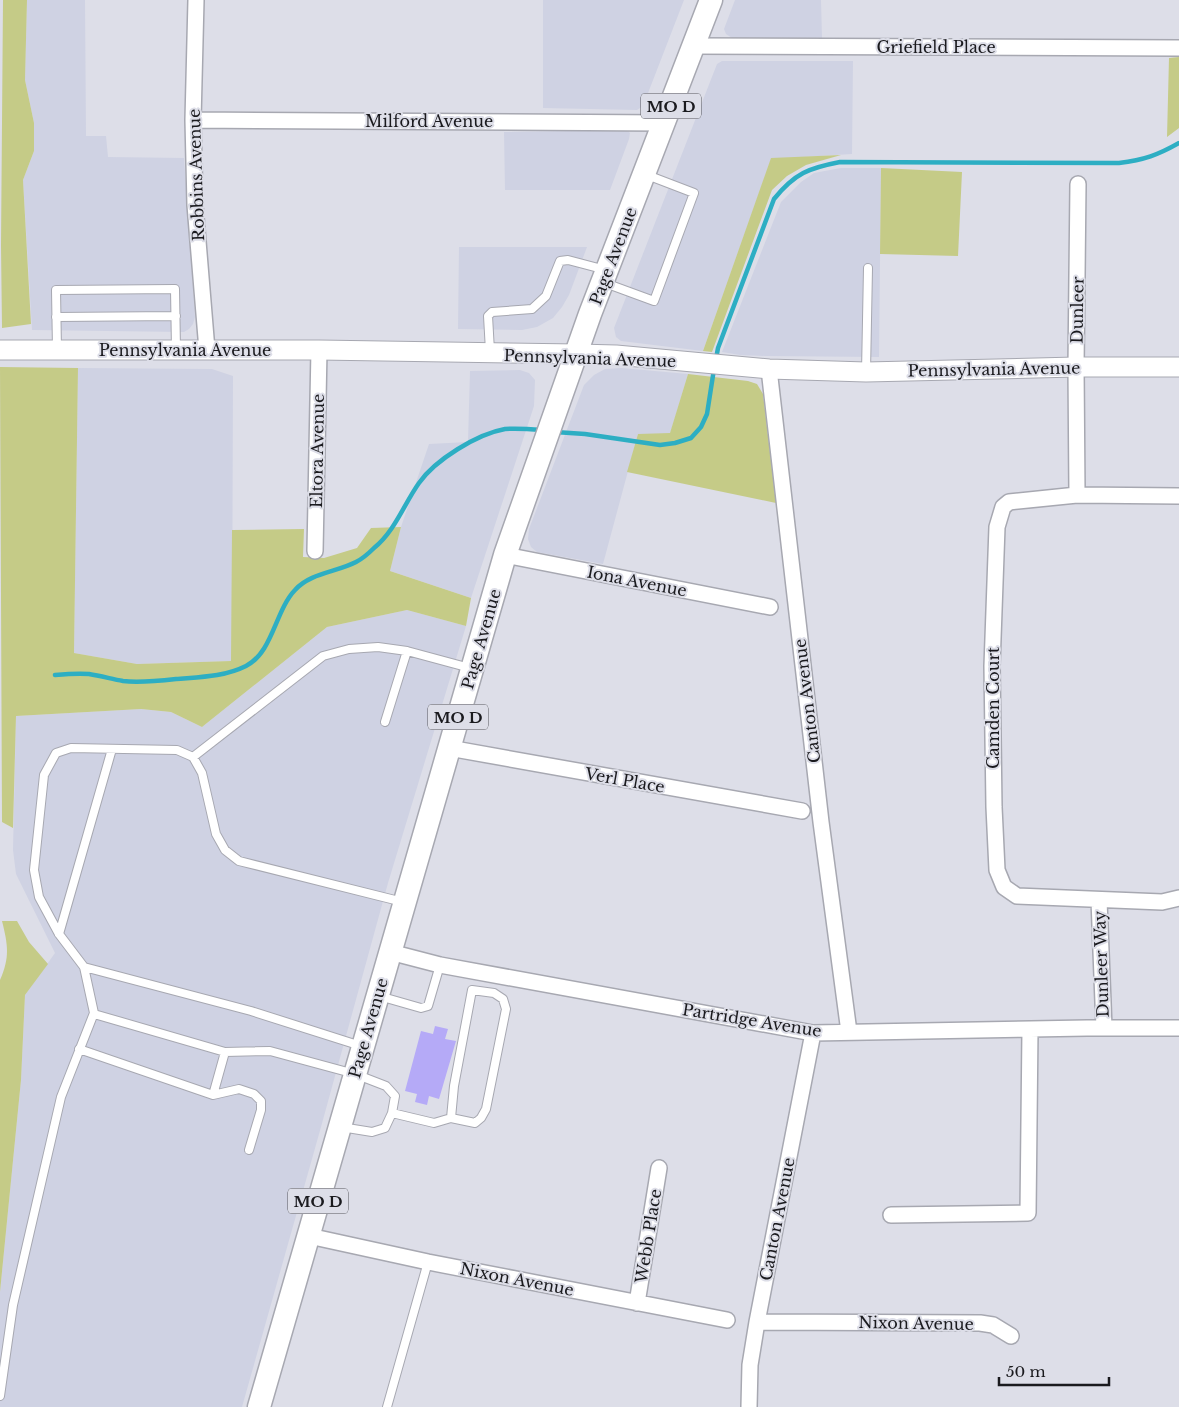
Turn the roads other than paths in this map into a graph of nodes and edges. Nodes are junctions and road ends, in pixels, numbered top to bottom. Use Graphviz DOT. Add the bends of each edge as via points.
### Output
graph roads {
  1 [pos="196,0"];
  2 [pos="712,0"];
  3 [pos="694,46"];
  4 [pos="1179,48"];
  5 [pos="193,120"];
  6 [pos="665,123"];
  7 [pos="645,174"];
  8 [pos="1078,184"];
  9 [pos="868,268"];
  10 [pos="605,276"];
  11 [pos="176,316"];
  12 [pos="56,317"];
  13 [pos="0,350"];
  14 [pos="57,350"];
  15 [pos="176,350"];
  16 [pos="208,350"];
  17 [pos="318,350"];
  18 [pos="490,353"];
  19 [pos="577,354"];
  20 [pos="1076,367"];
  21 [pos="1179,367"];
  22 [pos="769,369"];
  23 [pos="866,372"];
  24 [pos="1076,495"];
  25 [pos="1179,496"];
  26 [pos="315,551"];
  27 [pos="505,556"];
  28 [pos="770,607"];
  29 [pos="407,651"];
  30 [pos="472,668"];
  31 [pos="384,722"];
  32 [pos="449,748"];
  33 [pos="112,749"];
  34 [pos="193,756"];
  35 [pos="802,811"];
  36 [pos="1179,898"];
  37 [pos="1098,900"];
  38 [pos="404,903"];
  39 [pos="59,934"];
  40 [pos="390,952"];
  41 [pos="440,965"];
  42 [pos="84,967"];
  43 [pos="475,971"];
  44 [pos="472,990"];
  45 [pos="378,996"];
  46 [pos="94,1014"];
  47 [pos="1104,1028"];
  48 [pos="1179,1028"];
  49 [pos="1030,1030"];
  50 [pos="849,1032"];
  51 [pos="812,1033"];
  52 [pos="363,1046"];
  53 [pos="80,1049"];
  54 [pos="225,1052"];
  55 [pos="355,1074"];
  56 [pos="213,1096"];
  57 [pos="392,1113"];
  58 [pos="450,1118"];
  59 [pos="340,1126"];
  60 [pos="249,1150"];
  61 [pos="659,1168"];
  62 [pos="891,1214"];
  63 [pos="309,1236"];
  64 [pos="428,1262"];
  65 [pos="637,1303"];
  66 [pos="727,1320"];
  67 [pos="757,1322"];
  68 [pos="1011,1336"];
  69 [pos="0,1396"];
  70 [pos="259,1407"];
  71 [pos="387,1407"];
  72 [pos="748,1407"];
  1 -- 5 [label="street, Robbins Avenue"];
  2 -- 3 [label="main road, Page Avenue / MO D"];
  3 -- 4 [label="street, Griefield Place"];
  3 -- 6 [label="main road, Page Avenue / MO D"];
  5 -- 6 [label="street, Milford Avenue"];
  5 -- 16 [label="street, Robbins Avenue" via="195,204"];
  6 -- 7 [label="main road, Page Avenue / MO D"];
  7 -- 10 [label="main road, Page Avenue / MO D"];
  7 -- 10 [label="lane" via="694,193 654,301"];
  8 -- 20 [label="street, Dunleer"];
  9 -- 23 [label="lane"];
  10 -- 18 [label="lane" via="568,260 560,261 546,296 532,309 492,312 488,316"];
  10 -- 19 [label="main road, Page Avenue / MO D"];
  11 -- 12 [label="lane"];
  11 -- 12 [label="lane" via="176,289 154,292 56,290"];
  11 -- 15 [label="lane"];
  12 -- 14 [label="lane"];
  13 -- 14 [label="street, Pennsylvania Avenue"];
  14 -- 15 [label="street, Pennsylvania Avenue"];
  15 -- 16 [label="street, Pennsylvania Avenue"];
  16 -- 17 [label="street, Pennsylvania Avenue"];
  17 -- 18 [label="street, Pennsylvania Avenue"];
  17 -- 26 [label="street, Eltora Avenue"];
  18 -- 19 [label="street, Pennsylvania Avenue"];
  19 -- 22 [label="street, Pennsylvania Avenue"];
  19 -- 27 [label="main road, Page Avenue / MO D"];
  20 -- 21 [label="street, Pennsylvania Avenue"];
  20 -- 23 [label="street, Pennsylvania Avenue"];
  20 -- 24 [label="street, Dunleer"];
  22 -- 23 [label="street, Pennsylvania Avenue"];
  22 -- 50 [label="street, Canton Avenue"];
  24 -- 25 [label="street"];
  24 -- 37 [label="street, Camden Court" via="1009,502 997,526 992,666 997,870 1004,887 1017,896"];
  27 -- 28 [label="street, Iona Avenue"];
  27 -- 30 [label="main road, Page Avenue / MO D"];
  29 -- 30 [label="lane"];
  29 -- 31 [label="lane"];
  29 -- 34 [label="lane" via="378,647 349,649 322,656"];
  30 -- 32 [label="main road, Page Avenue / MO D"];
  32 -- 35 [label="street, Verl Place"];
  32 -- 38 [label="main road, Page Avenue / MO D"];
  33 -- 34 [label="lane" via="177,750"];
  33 -- 39 [label="lane"];
  33 -- 39 [label="lane" via="71,748 56,753 44,775 34,870 39,898"];
  34 -- 38 [label="lane" via="202,773 216,834 225,850 239,861"];
  36 -- 37 [label="street" via="1162,902"];
  37 -- 47 [label="street, Dunleer Way"];
  38 -- 40 [label="main road, Page Avenue / MO D"];
  39 -- 42 [label="lane"];
  40 -- 41 [label="street, Partridge Avenue"];
  40 -- 45 [label="main road, Page Avenue / MO D"];
  41 -- 43 [label="street, Partridge Avenue"];
  41 -- 45 [label="lane" via="428,1006 421,1008"];
  42 -- 46 [label="lane"];
  42 -- 52 [label="lane" via="251,1011"];
  43 -- 44 [label="lane"];
  43 -- 51 [label="street, Partridge Avenue"];
  44 -- 58 [label="lane"];
  44 -- 58 [label="lane" via="494,993 503,999 506,1009 482,1118 475,1123"];
  45 -- 52 [label="main road, Page Avenue / MO D"];
  46 -- 53 [label="lane"];
  46 -- 54 [label="lane"];
  47 -- 48 [label="street, Partridge Avenue"];
  47 -- 49 [label="street, Partridge Avenue"];
  49 -- 50 [label="street, Partridge Avenue"];
  49 -- 62 [label="street" via="1028,1213"];
  50 -- 51 [label="street, Partridge Avenue"];
  51 -- 67 [label="street, Canton Avenue"];
  52 -- 55 [label="main road, Page Avenue / MO D"];
  53 -- 56 [label="lane"];
  53 -- 69 [label="lane" via="61,1097 17,1286"];
  54 -- 55 [label="lane" via="270,1051"];
  54 -- 56 [label="lane"];
  55 -- 57 [label="lane" via="386,1086 395,1096"];
  55 -- 59 [label="main road, Page Avenue / MO D"];
  56 -- 60 [label="lane" via="239,1089 254,1094 261,1101"];
  57 -- 58 [label="lane" via="434,1123"];
  57 -- 59 [label="lane" via="385,1128 372,1132"];
  59 -- 63 [label="main road, Page Avenue / MO D"];
  61 -- 65 [label="street, Webb Place"];
  63 -- 64 [label="street, Nixon Avenue"];
  63 -- 70 [label="main road, Page Avenue / MO D"];
  64 -- 65 [label="street, Nixon Avenue"];
  64 -- 71 [label="lane"];
  65 -- 66 [label="street, Nixon Avenue"];
  67 -- 68 [label="street, Nixon Avenue" via="980,1323 993,1325"];
  67 -- 72 [label="street, Canton Avenue"];
}
